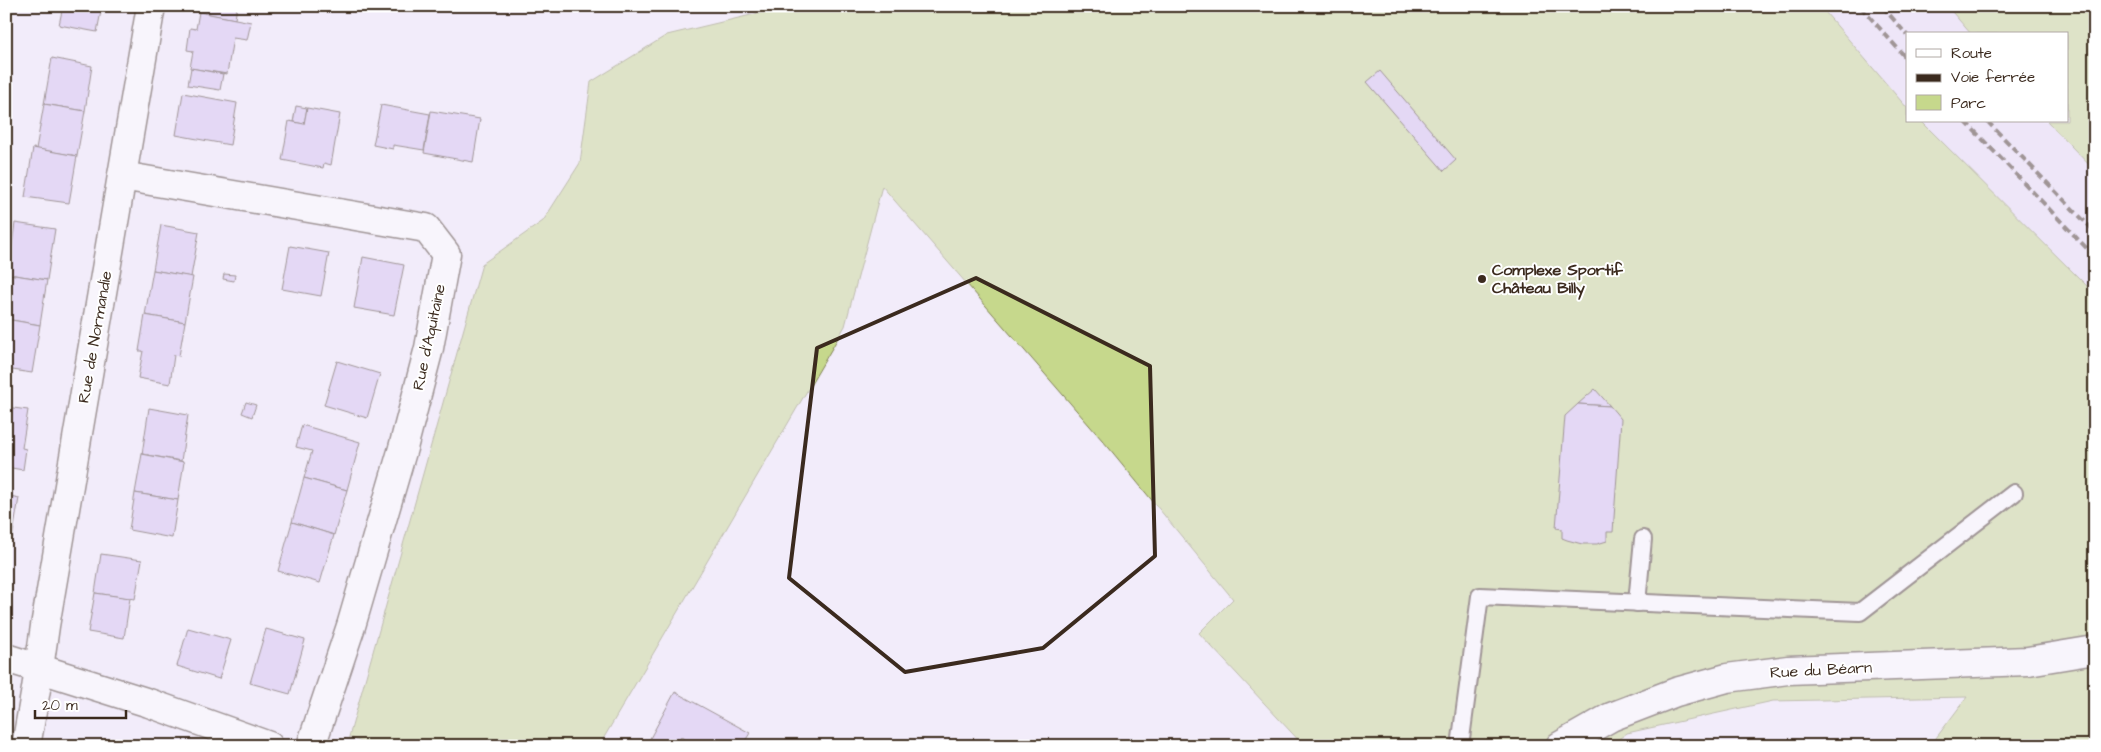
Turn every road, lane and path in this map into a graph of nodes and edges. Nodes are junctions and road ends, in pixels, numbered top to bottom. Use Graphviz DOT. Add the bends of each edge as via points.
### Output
graph roads {
  1 [pos="151,6"];
  2 [pos="122,176"];
  3 [pos="2014,493"];
  4 [pos="1643,538"];
  5 [pos="1638,603"];
  6 [pos="2095,650"];
  7 [pos="6,658"];
  8 [pos="40,668"];
  9 [pos="26,746"];
  10 [pos="269,746"];
  11 [pos="311,746"];
  12 [pos="1460,746"];
  13 [pos="1560,746"];
  1 -- 2 [label="street, Rue de Normandie"];
  2 -- 8 [label="street, Rue de Normandie" via="46,616"];
  2 -- 11 [label="street, Rue d'Aquitaine" via="426,228 446,254 428,348 403,448 351,626"];
  3 -- 5 [label="lane" via="1860,612"];
  4 -- 5 [label="lane"];
  5 -- 12 [label="lane" via="1480,596"];
  6 -- 13 [label="street, Rue du Béarn" via="2028,661 1788,670 1727,678 1676,692 1611,717"];
  7 -- 8 [label="street"];
  8 -- 9 [label="street, Rue de Normandie"];
  8 -- 10 [label="street"];
}
